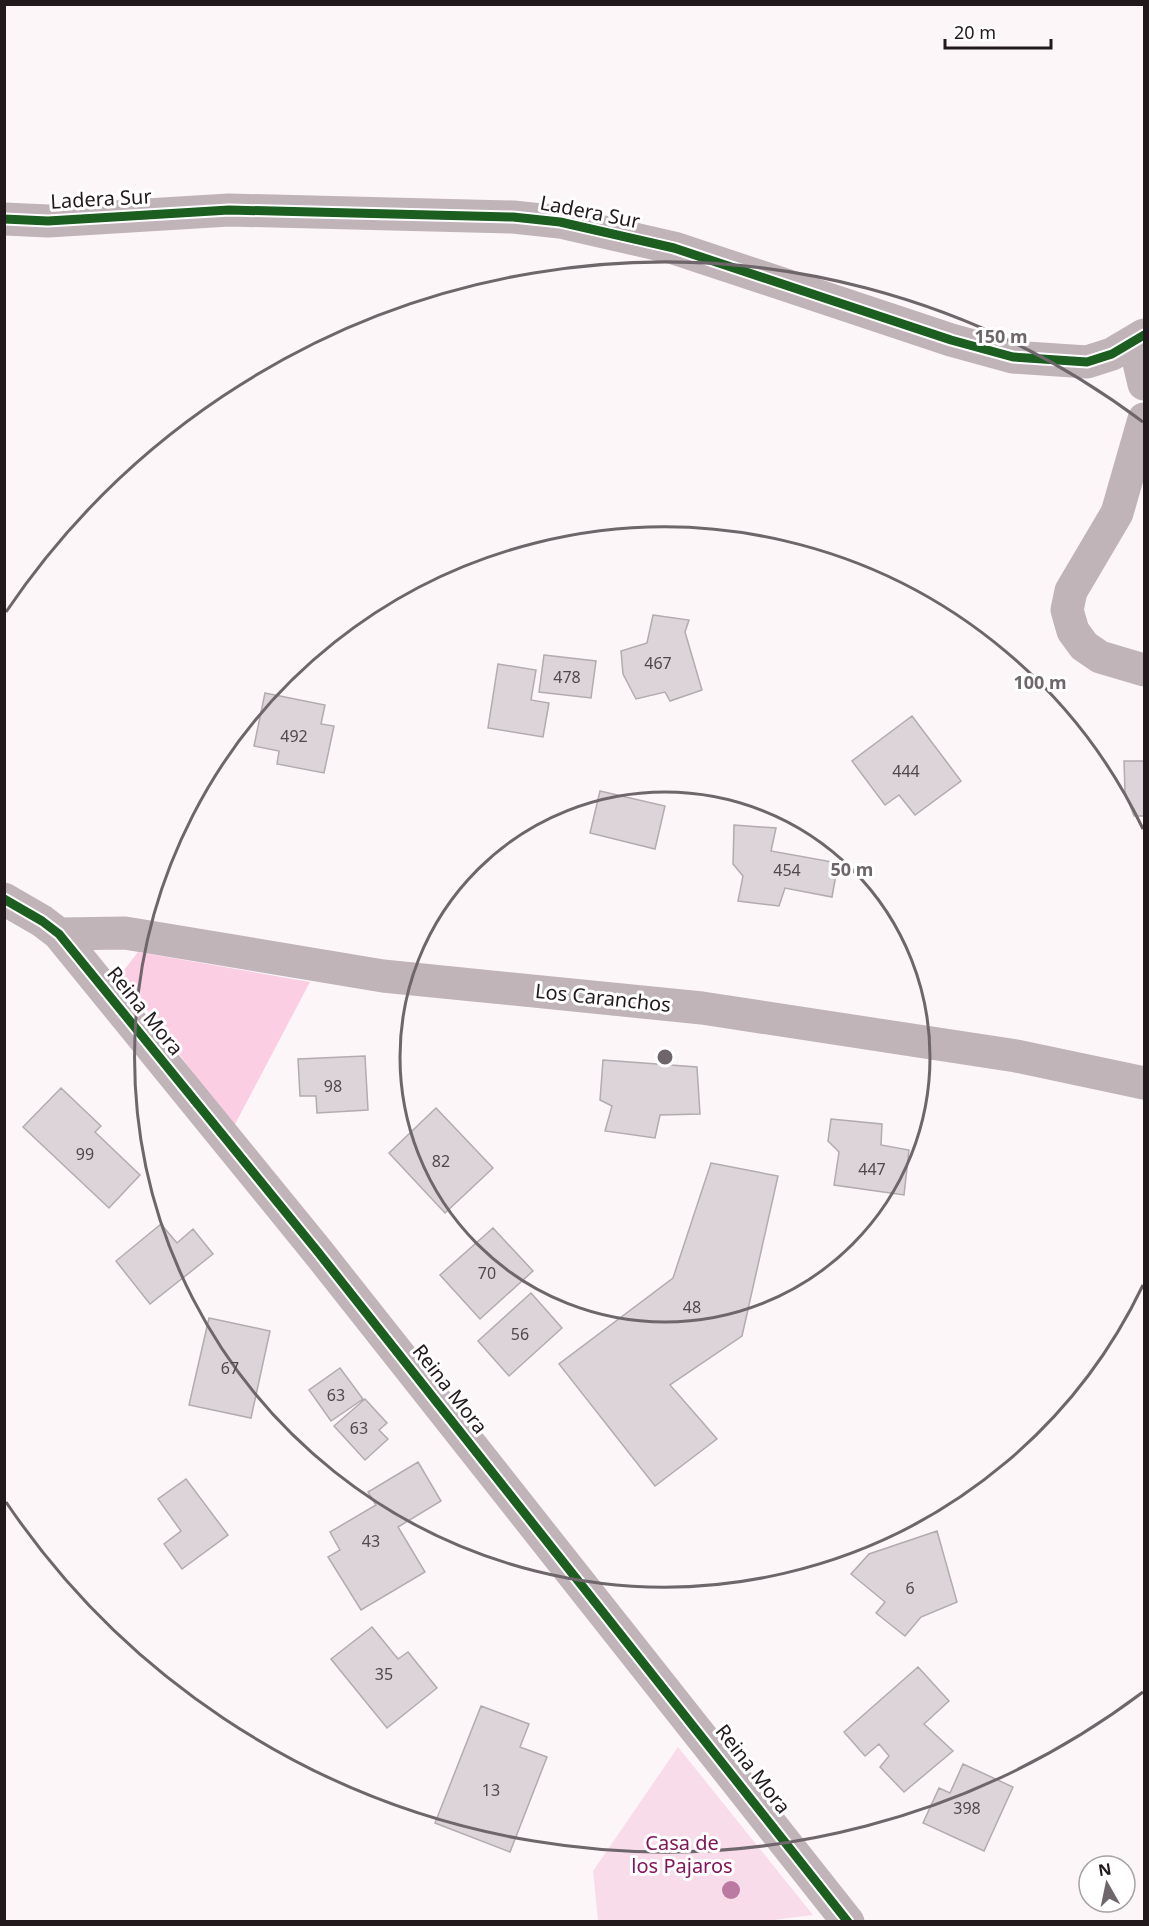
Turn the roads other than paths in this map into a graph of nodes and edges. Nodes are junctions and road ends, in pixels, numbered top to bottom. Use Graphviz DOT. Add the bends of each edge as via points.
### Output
graph roads {
  1 [pos="4,219"];
  2 [pos="1139,339"];
  3 [pos="1144,384"];
  4 [pos="1144,419"];
  5 [pos="1144,670"];
  6 [pos="4,899"];
  7 [pos="59,934"];
  8 [pos="1144,1083"];
  9 [pos="848,1922"];
  1 -- 2 [label="street, Ladera Sur" via="48,221 229,210 513,217 560,222 674,248 1013,357 1087,362"];
  2 -- 3 [label="street"];
  4 -- 5 [label="street" via="1117,513 1071,591 1067,610 1073,631 1084,646 1100,657"];
  6 -- 7 [label="street, Reina Mora"];
  7 -- 8 [label="street, Los Caranchos" via="126,933 383,976 702,1008 1016,1056"];
  7 -- 9 [label="street, Reina Mora" via="318,1252"];
}
